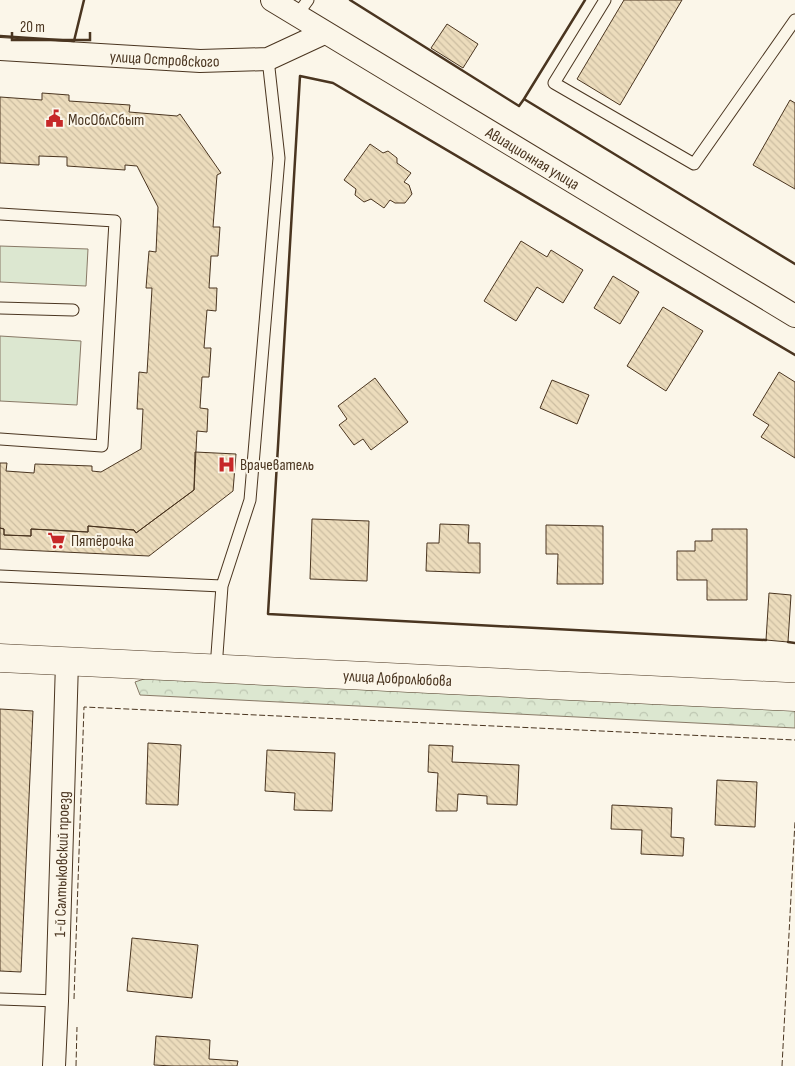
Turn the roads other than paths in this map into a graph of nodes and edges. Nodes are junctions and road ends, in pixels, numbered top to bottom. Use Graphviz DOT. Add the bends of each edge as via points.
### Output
graph roads {
  1 [pos="272,0"];
  2 [pos="605,0"];
  3 [pos="302,8"];
  4 [pos="795,20"];
  5 [pos="324,33"];
  6 [pos="0,49"];
  7 [pos="268,59"];
  8 [pos="0,214"];
  9 [pos="0,308"];
  10 [pos="73,310"];
  11 [pos="795,316"];
  12 [pos="0,439"];
  13 [pos="0,576"];
  14 [pos="222,586"];
  15 [pos="0,658"];
  16 [pos="67,662"];
  17 [pos="216,668"];
  18 [pos="795,697"];
  19 [pos="0,999"];
  20 [pos="57,1001"];
  21 [pos="54,1066"];
  1 -- 3 [label="street, Авиационная улица"];
  2 -- 4 [label="lane" via="554,83 694,164"];
  3 -- 5 [label="street, Авиационная улица"];
  5 -- 7 [label="street, улица Островского"];
  5 -- 11 [label="street, Авиационная улица"];
  6 -- 7 [label="street, улица Островского" via="200,61"];
  7 -- 14 [label="lane" via="279,158 250,500"];
  8 -- 12 [label="lane" via="115,221 102,446"];
  9 -- 10 [label="lane"];
  13 -- 14 [label="lane"];
  14 -- 17 [label="lane"];
  15 -- 16 [label="street, улица Добролюбова"];
  16 -- 17 [label="street, улица Добролюбова"];
  16 -- 20 [label="street, 1-й Салтыковский проезд"];
  17 -- 18 [label="street, улица Добролюбова"];
  19 -- 20 [label="lane"];
  20 -- 21 [label="street, 1-й Салтыковский проезд"];
}
